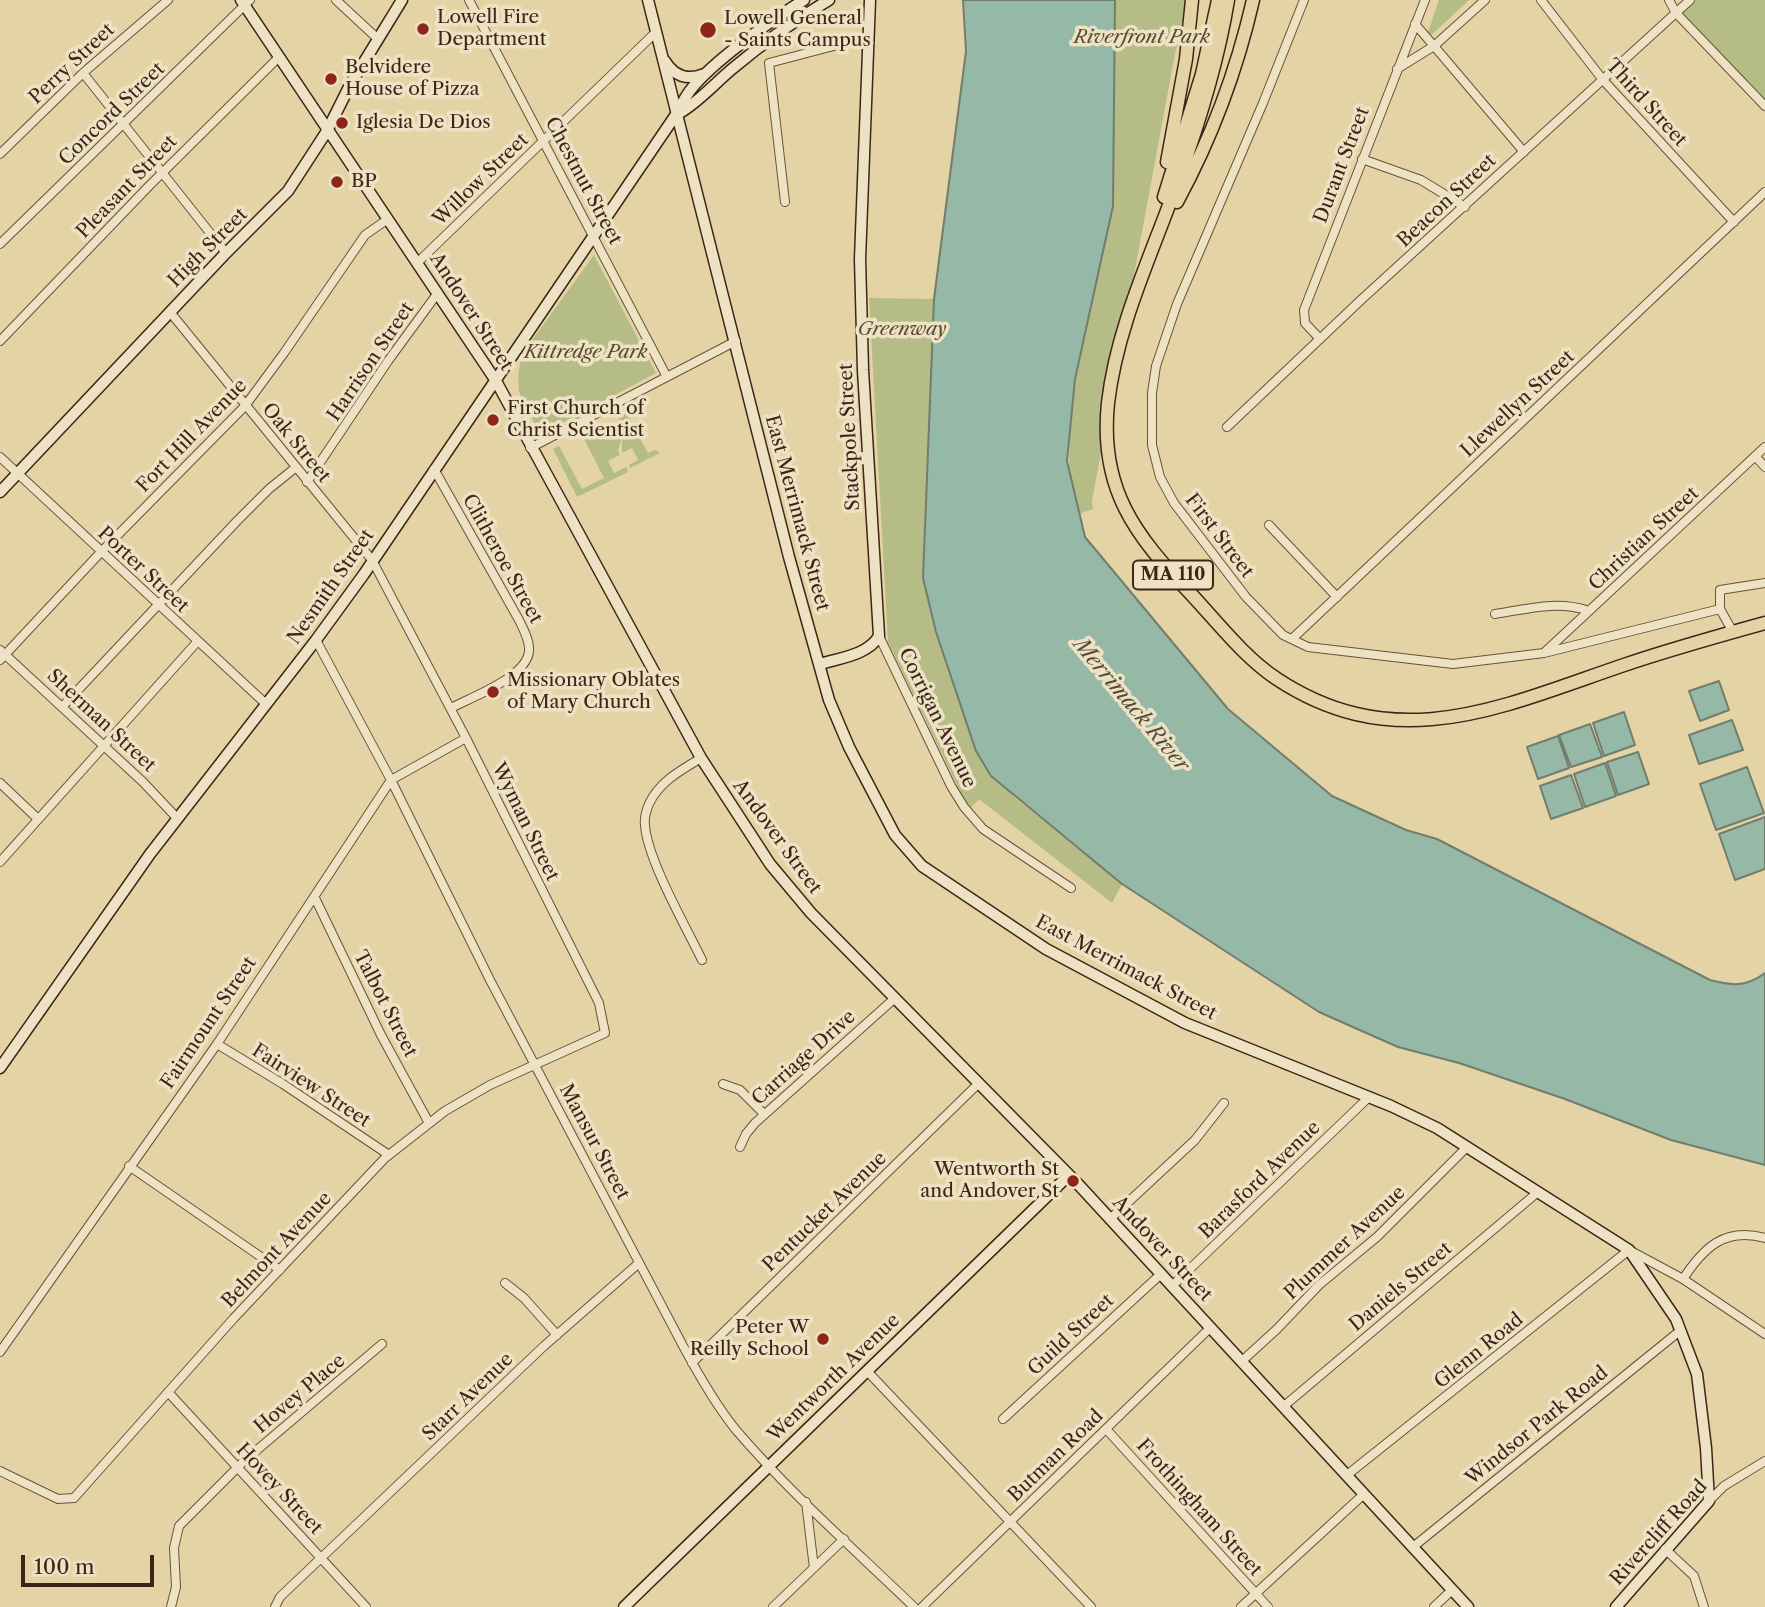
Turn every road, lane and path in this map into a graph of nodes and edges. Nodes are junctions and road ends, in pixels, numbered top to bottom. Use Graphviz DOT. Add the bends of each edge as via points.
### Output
graph roads {
  1 [pos="168,0"];
  2 [pos="336,0"];
  3 [pos="402,0"];
  4 [pos="648,0"];
  5 [pos="804,0"];
  6 [pos="830,0"];
  7 [pos="1192,0"];
  8 [pos="1218,0"];
  9 [pos="1228,0"];
  10 [pos="1253,0"];
  11 [pos="1304,0"];
  12 [pos="1425,0"];
  13 [pos="1485,0"];
  14 [pos="1541,0"];
  15 [pos="1669,0"];
  16 [pos="1690,0"];
  17 [pos="473,1"];
  18 [pos="245,2"];
  19 [pos="868,3"];
  20 [pos="1676,13"];
  21 [pos="1415,24"];
  22 [pos="656,32"];
  23 [pos="868,37"];
  24 [pos="378,39"];
  25 [pos="1434,46"];
  26 [pos="661,52"];
  27 [pos="278,58"];
  28 [pos="1396,70"];
  29 [pos="710,71"];
  30 [pos="83,73"];
  31 [pos="1603,80"];
  32 [pos="1765,106"];
  33 [pos="676,116"];
  34 [pos="124,124"];
  35 [pos="327,131"];
  36 [pos="544,141"];
  37 [pos="1524,152"];
  38 [pos="0,154"];
  39 [pos="1362,159"];
  40 [pos="163,173"];
  41 [pos="1765,192"];
  42 [pos="785,202"];
  43 [pos="1465,207"];
  44 [pos="388,219"];
  45 [pos="1734,222"];
  46 [pos="593,235"];
  47 [pos="0,244"];
  48 [pos="226,253"];
  49 [pos="1149,255"];
  50 [pos="417,263"];
  51 [pos="437,294"];
  52 [pos="170,312"];
  53 [pos="1320,339"];
  54 [pos="0,341"];
  55 [pos="736,341"];
  56 [pos="667,377"];
  57 [pos="496,381"];
  58 [pos="245,406"];
  59 [pos="1227,427"];
  60 [pos="1765,447"];
  61 [pos="530,448"];
  62 [pos="1755,456"];
  63 [pos="0,457"];
  64 [pos="1765,467"];
  65 [pos="295,468"];
  66 [pos="434,469"];
  67 [pos="17,474"];
  68 [pos="307,482"];
  69 [pos="0,492"];
  70 [pos="1269,525"];
  71 [pos="102,552"];
  72 [pos="372,560"];
  73 [pos="1765,583"];
  74 [pos="1337,597"];
  75 [pos="159,604"];
  76 [pos="1720,609"];
  77 [pos="1590,611"];
  78 [pos="1495,614"];
  79 [pos="1765,623"];
  80 [pos="1733,632"];
  81 [pos="879,635"];
  82 [pos="1292,639"];
  83 [pos="316,640"];
  84 [pos="197,642"];
  85 [pos="1544,653"];
  86 [pos="2,655"];
  87 [pos="820,664"];
  88 [pos="266,704"];
  89 [pos="62,707"];
  90 [pos="451,708"];
  91 [pos="466,738"];
  92 [pos="105,747"];
  93 [pos="701,758"];
  94 [pos="391,780"];
  95 [pos="0,783"];
  96 [pos="177,818"];
  97 [pos="38,819"];
  98 [pos="0,862"];
  99 [pos="1071,888"];
  100 [pos="315,898"];
  101 [pos="702,960"];
  102 [pos="895,998"];
  103 [pos="216,1044"];
  104 [pos="535,1065"];
  105 [pos="0,1068"];
  106 [pos="979,1083"];
  107 [pos="723,1084"];
  108 [pos="1368,1097"];
  109 [pos="1224,1103"];
  110 [pos="764,1114"];
  111 [pos="429,1123"];
  112 [pos="740,1147"];
  113 [pos="1468,1147"];
  114 [pos="389,1155"];
  115 [pos="129,1166"];
  116 [pos="1069,1175"];
  117 [pos="1538,1192"];
  118 [pos="1110,1219"];
  119 [pos="1765,1238"];
  120 [pos="1629,1250"];
  121 [pos="639,1263"];
  122 [pos="280,1270"];
  123 [pos="1161,1274"];
  124 [pos="1683,1279"];
  125 [pos="505,1283"];
  126 [pos="1172,1286"];
  127 [pos="1211,1328"];
  128 [pos="1681,1330"];
  129 [pos="1765,1334"];
  130 [pos="557,1335"];
  131 [pos="382,1345"];
  132 [pos="0,1352"];
  133 [pos="1242,1360"];
  134 [pos="692,1363"];
  135 [pos="867,1371"];
  136 [pos="168,1392"];
  137 [pos="1284,1406"];
  138 [pos="1003,1419"];
  139 [pos="1107,1430"];
  140 [pos="1765,1461"];
  141 [pos="769,1466"];
  142 [pos="238,1468"];
  143 [pos="0,1472"];
  144 [pos="1347,1475"];
  145 [pos="1364,1494"];
  146 [pos="1709,1501"];
  147 [pos="806,1502"];
  148 [pos="1010,1522"];
  149 [pos="844,1539"];
  150 [pos="1413,1547"];
  151 [pos="1665,1549"];
  152 [pos="321,1558"];
  153 [pos="814,1568"];
  154 [pos="1452,1590"];
  155 [pos="1255,1593"];
  156 [pos="1086,1605"];
  157 [pos="171,1607"];
  158 [pos="275,1607"];
  159 [pos="366,1607"];
  160 [pos="624,1607"];
  161 [pos="773,1607"];
  162 [pos="914,1607"];
  163 [pos="922,1607"];
  164 [pos="1241,1607"];
  165 [pos="1268,1607"];
  166 [pos="1434,1607"];
  167 [pos="1468,1607"];
  168 [pos="1616,1607"];
  169 [pos="1704,1607"];
  1 -- 30 [label="street, Perry Street"];
  2 -- 24 [label="street"];
  3 -- 24 [label="street, High Street"];
  4 -- 22 [label="street, East Merrimack Street"];
  5 -- 29 [label="street, Nesmith Street"];
  6 -- 33 [label="street, Nesmith Street" via="763,45"];
  7 -- 49 [label="main road, MA 110" via="1182,88"];
  8 -- 49 [label="main road" via="1202,74"];
  9 -- 49 [label="main road" via="1204,103"];
  10 -- 49 [label="main road, MA 110" via="1209,136"];
  11 -- 82 [label="street, First Street" via="1169,327 1155,374 1151,429 1154,460 1174,503 1245,597"];
  12 -- 21 [label="street, Durant Street"];
  13 -- 25 [label="street"];
  14 -- 31 [label="street, Third Street"];
  15 -- 20 [label="street"];
  16 -- 20 [label="street, Beacon Street"];
  17 -- 36 [label="street, Chestnut Street"];
  18 -- 27 [label="street, Andover Street"];
  18 -- 34 [label="street, Concord Street"];
  19 -- 23 [label="street, Stackpole Street"];
  20 -- 31 [label="street, Beacon Street"];
  20 -- 32 [label="street"];
  21 -- 25 [label="street"];
  21 -- 28 [label="street, Durant Street"];
  22 -- 26 [label="street, East Merrimack Street"];
  22 -- 36 [label="street, Willow Street"];
  23 -- 42 [label="street" via="769,63"];
  23 -- 81 [label="street, Stackpole Street" via="860,259"];
  24 -- 35 [label="street, High Street"];
  25 -- 28 [label="street"];
  25 -- 37 [label="street"];
  26 -- 29 [label="street" via="671,69 683,77"];
  26 -- 33 [label="street, East Merrimack Street"];
  27 -- 35 [label="street, Andover Street"];
  27 -- 40 [label="street, Pleasant Street"];
  28 -- 39 [label="street, Durant Street"];
  29 -- 33 [label="street, Nesmith Street"];
  30 -- 34 [label="street"];
  30 -- 38 [label="street, Perry Street"];
  31 -- 37 [label="street, Beacon Street"];
  31 -- 45 [label="street, Third Street"];
  33 -- 46 [label="street, Nesmith Street"];
  33 -- 55 [label="street, East Merrimack Street"];
  34 -- 40 [label="street"];
  34 -- 47 [label="street, Concord Street"];
  35 -- 44 [label="street, Andover Street"];
  35 -- 48 [label="street, High Street" via="288,191"];
  36 -- 46 [label="street, Chestnut Street"];
  36 -- 50 [label="street, Willow Street"];
  37 -- 43 [label="street, Beacon Street"];
  39 -- 43 [label="street" via="1421,180"];
  39 -- 53 [label="street, Durant Street" via="1304,310 1306,323"];
  40 -- 48 [label="street"];
  40 -- 54 [label="street, Pleasant Street"];
  41 -- 45 [label="street, Llewellyn Street"];
  43 -- 53 [label="street, Beacon Street"];
  44 -- 50 [label="street, Andover Street"];
  44 -- 58 [label="street, Fort Hill Avenue" via="365,235"];
  45 -- 74 [label="street, Llewellyn Street"];
  46 -- 56 [label="street, Chestnut Street"];
  46 -- 57 [label="street, Nesmith Street"];
  48 -- 52 [label="street, High Street"];
  49 -- 80 [label="main road, MA 110" via="1119,349 1109,401 1108,451 1115,487 1129,520 1160,562 1274,677 1316,701 1349,712 1395,720 1447,718 1510,705"];
  50 -- 51 [label="street, Andover Street"];
  51 -- 57 [label="street, Andover Street"];
  51 -- 68 [label="street, Harrison Street"];
  52 -- 58 [label="street, Oak Street"];
  52 -- 67 [label="street, High Street"];
  53 -- 59 [label="street, Beacon Street"];
  55 -- 56 [label="street"];
  55 -- 87 [label="street, East Merrimack Street"];
  56 -- 61 [label="street"];
  57 -- 61 [label="street, Andover Street"];
  57 -- 66 [label="street, Nesmith Street"];
  58 -- 65 [label="street, Oak Street"];
  58 -- 71 [label="street, Fort Hill Avenue"];
  60 -- 62 [label="street, Christian Street"];
  61 -- 93 [label="street, Andover Street"];
  62 -- 64 [label="street"];
  62 -- 77 [label="street, Christian Street"];
  63 -- 67 [label="street, Porter Street"];
  65 -- 68 [label="street, Oak Street"];
  65 -- 75 [label="street" via="268,489"];
  66 -- 72 [label="street, Nesmith Street"];
  66 -- 90 [label="street, Clitheroe Street" via="519,620 529,651 517,673"];
  67 -- 69 [label="street, High Street"];
  67 -- 71 [label="street, Porter Street"];
  68 -- 72 [label="street, Oak Street"];
  70 -- 74 [label="street"];
  71 -- 75 [label="street, Porter Street"];
  71 -- 86 [label="street, Fort Hill Avenue"];
  72 -- 83 [label="street, Nesmith Street"];
  72 -- 90 [label="street, Wyman Street"];
  73 -- 76 [label="street" via="1720,590"];
  74 -- 82 [label="street, Llewellyn Street"];
  75 -- 84 [label="street, Porter Street"];
  75 -- 89 [label="street"];
  76 -- 80 [label="street"];
  76 -- 85 [label="street, First Street"];
  77 -- 78 [label="street" via="1558,604"];
  77 -- 85 [label="street, Christian Street"];
  79 -- 80 [label="main road, MA 110"];
  81 -- 87 [label="street" via="862,651"];
  81 -- 99 [label="street, Corrigan Avenue" via="964,807 983,829"];
  82 -- 85 [label="street, First Street" via="1308,647 1453,664"];
  83 -- 88 [label="street, Nesmith Street"];
  83 -- 94 [label="street, Mansur Street"];
  84 -- 88 [label="street, Porter Street"];
  84 -- 92 [label="street"];
  86 -- 89 [label="street, Sherman Street"];
  87 -- 108 [label="street, East Merrimack Street" via="829,699 869,788 895,835 922,866 1046,949 1185,1023"];
  88 -- 96 [label="street, Nesmith Street"];
  89 -- 92 [label="street, Sherman Street"];
  90 -- 91 [label="street, Wyman Street"];
  91 -- 94 [label="street, Fairmount Street"];
  91 -- 104 [label="street, Wyman Street" via="599,1003 606,1033"];
  92 -- 96 [label="street, Sherman Street"];
  92 -- 97 [label="street"];
  93 -- 101 [label="street" via="663,784 645,817 649,843"];
  93 -- 102 [label="street, Andover Street" via="784,882"];
  94 -- 100 [label="street, Fairmount Street"];
  94 -- 104 [label="street, Mansur Street"];
  95 -- 97 [label="street"];
  96 -- 105 [label="street, Nesmith Street"];
  97 -- 98 [label="street"];
  100 -- 103 [label="street, Fairmount Street"];
  100 -- 111 [label="street, Talbot Street"];
  102 -- 106 [label="street, Andover Street"];
  102 -- 110 [label="street, Carriage Drive"];
  103 -- 114 [label="street, Fairview Street"];
  103 -- 115 [label="street, Fairmount Street"];
  104 -- 111 [label="street, Belmont Avenue" via="490,1085"];
  104 -- 121 [label="street, Mansur Street"];
  106 -- 116 [label="street, Andover Street"];
  106 -- 134 [label="street, Pentucket Avenue"];
  107 -- 110 [label="street" via="740,1090"];
  108 -- 113 [label="street, East Merrimack Street"];
  108 -- 126 [label="street, Barasford Avenue"];
  109 -- 118 [label="street" via="1195,1140"];
  110 -- 112 [label="street, Carriage Drive"];
  111 -- 114 [label="street, Belmont Avenue"];
  113 -- 117 [label="street, East Merrimack Street"];
  113 -- 133 [label="street, Plummer Avenue"];
  114 -- 122 [label="street, Belmont Avenue"];
  115 -- 122 [label="street"];
  115 -- 132 [label="street, Fairmount Street"];
  116 -- 118 [label="street, Andover Street"];
  116 -- 135 [label="street, Wentworth Avenue"];
  117 -- 120 [label="street, East Merrimack Street"];
  117 -- 137 [label="street, Daniels Street"];
  118 -- 123 [label="street, Andover Street"];
  119 -- 124 [label="street" via="1729,1235 1709,1248"];
  120 -- 124 [label="street"];
  120 -- 128 [label="street, East Merrimack Street"];
  120 -- 144 [label="street, Glenn Road"];
  121 -- 130 [label="street, Starr Avenue"];
  121 -- 134 [label="street, Mansur Street"];
  122 -- 136 [label="street, Belmont Avenue"];
  123 -- 126 [label="street, Andover Street"];
  123 -- 138 [label="street, Guild Street"];
  124 -- 129 [label="street"];
  125 -- 130 [label="street"];
  126 -- 127 [label="street, Andover Street"];
  127 -- 133 [label="street, Andover Street"];
  127 -- 139 [label="street, Butman Road"];
  128 -- 146 [label="street, East Merrimack Street" via="1696,1374"];
  128 -- 150 [label="street, Windsor Park Road"];
  130 -- 152 [label="street, Starr Avenue"];
  131 -- 142 [label="street, Hovey Place"];
  133 -- 137 [label="street, Andover Street"];
  134 -- 141 [label="street, Mansur Street" via="735,1428"];
  135 -- 141 [label="street, Wentworth Avenue"];
  135 -- 148 [label="street"];
  136 -- 142 [label="street, Hovey Street"];
  136 -- 143 [label="street, Belmont Avenue" via="75,1498 58,1499"];
  137 -- 144 [label="street, Andover Street"];
  139 -- 148 [label="street, Butman Road"];
  139 -- 155 [label="street, Frothingham Street"];
  140 -- 146 [label="street, Rivercliff Road"];
  141 -- 147 [label="street, Mansur Street"];
  141 -- 160 [label="street, Wentworth Avenue"];
  142 -- 152 [label="street, Hovey Street"];
  142 -- 157 [label="street, Hovey Place" via="180,1526 174,1548 176,1587"];
  144 -- 145 [label="street, Andover Street"];
  145 -- 150 [label="street, Andover Street"];
  145 -- 155 [label="street"];
  146 -- 151 [label="street, Rivercliff Road"];
  147 -- 149 [label="street, Mansur Street"];
  147 -- 153 [label="street"];
  148 -- 156 [label="street"];
  148 -- 163 [label="street, Butman Road"];
  149 -- 153 [label="street"];
  149 -- 162 [label="street, Mansur Street"];
  150 -- 154 [label="street, Andover Street"];
  151 -- 168 [label="street, Rivercliff Road"];
  151 -- 169 [label="street" via="1694,1576"];
  152 -- 158 [label="street, Starr Avenue" via="279,1597"];
  152 -- 159 [label="street, Hovey Street"];
  153 -- 161 [label="street"];
  154 -- 166 [label="street"];
  154 -- 167 [label="street, Andover Street"];
  155 -- 164 [label="street"];
  155 -- 165 [label="street, Frothingham Street"];
}
